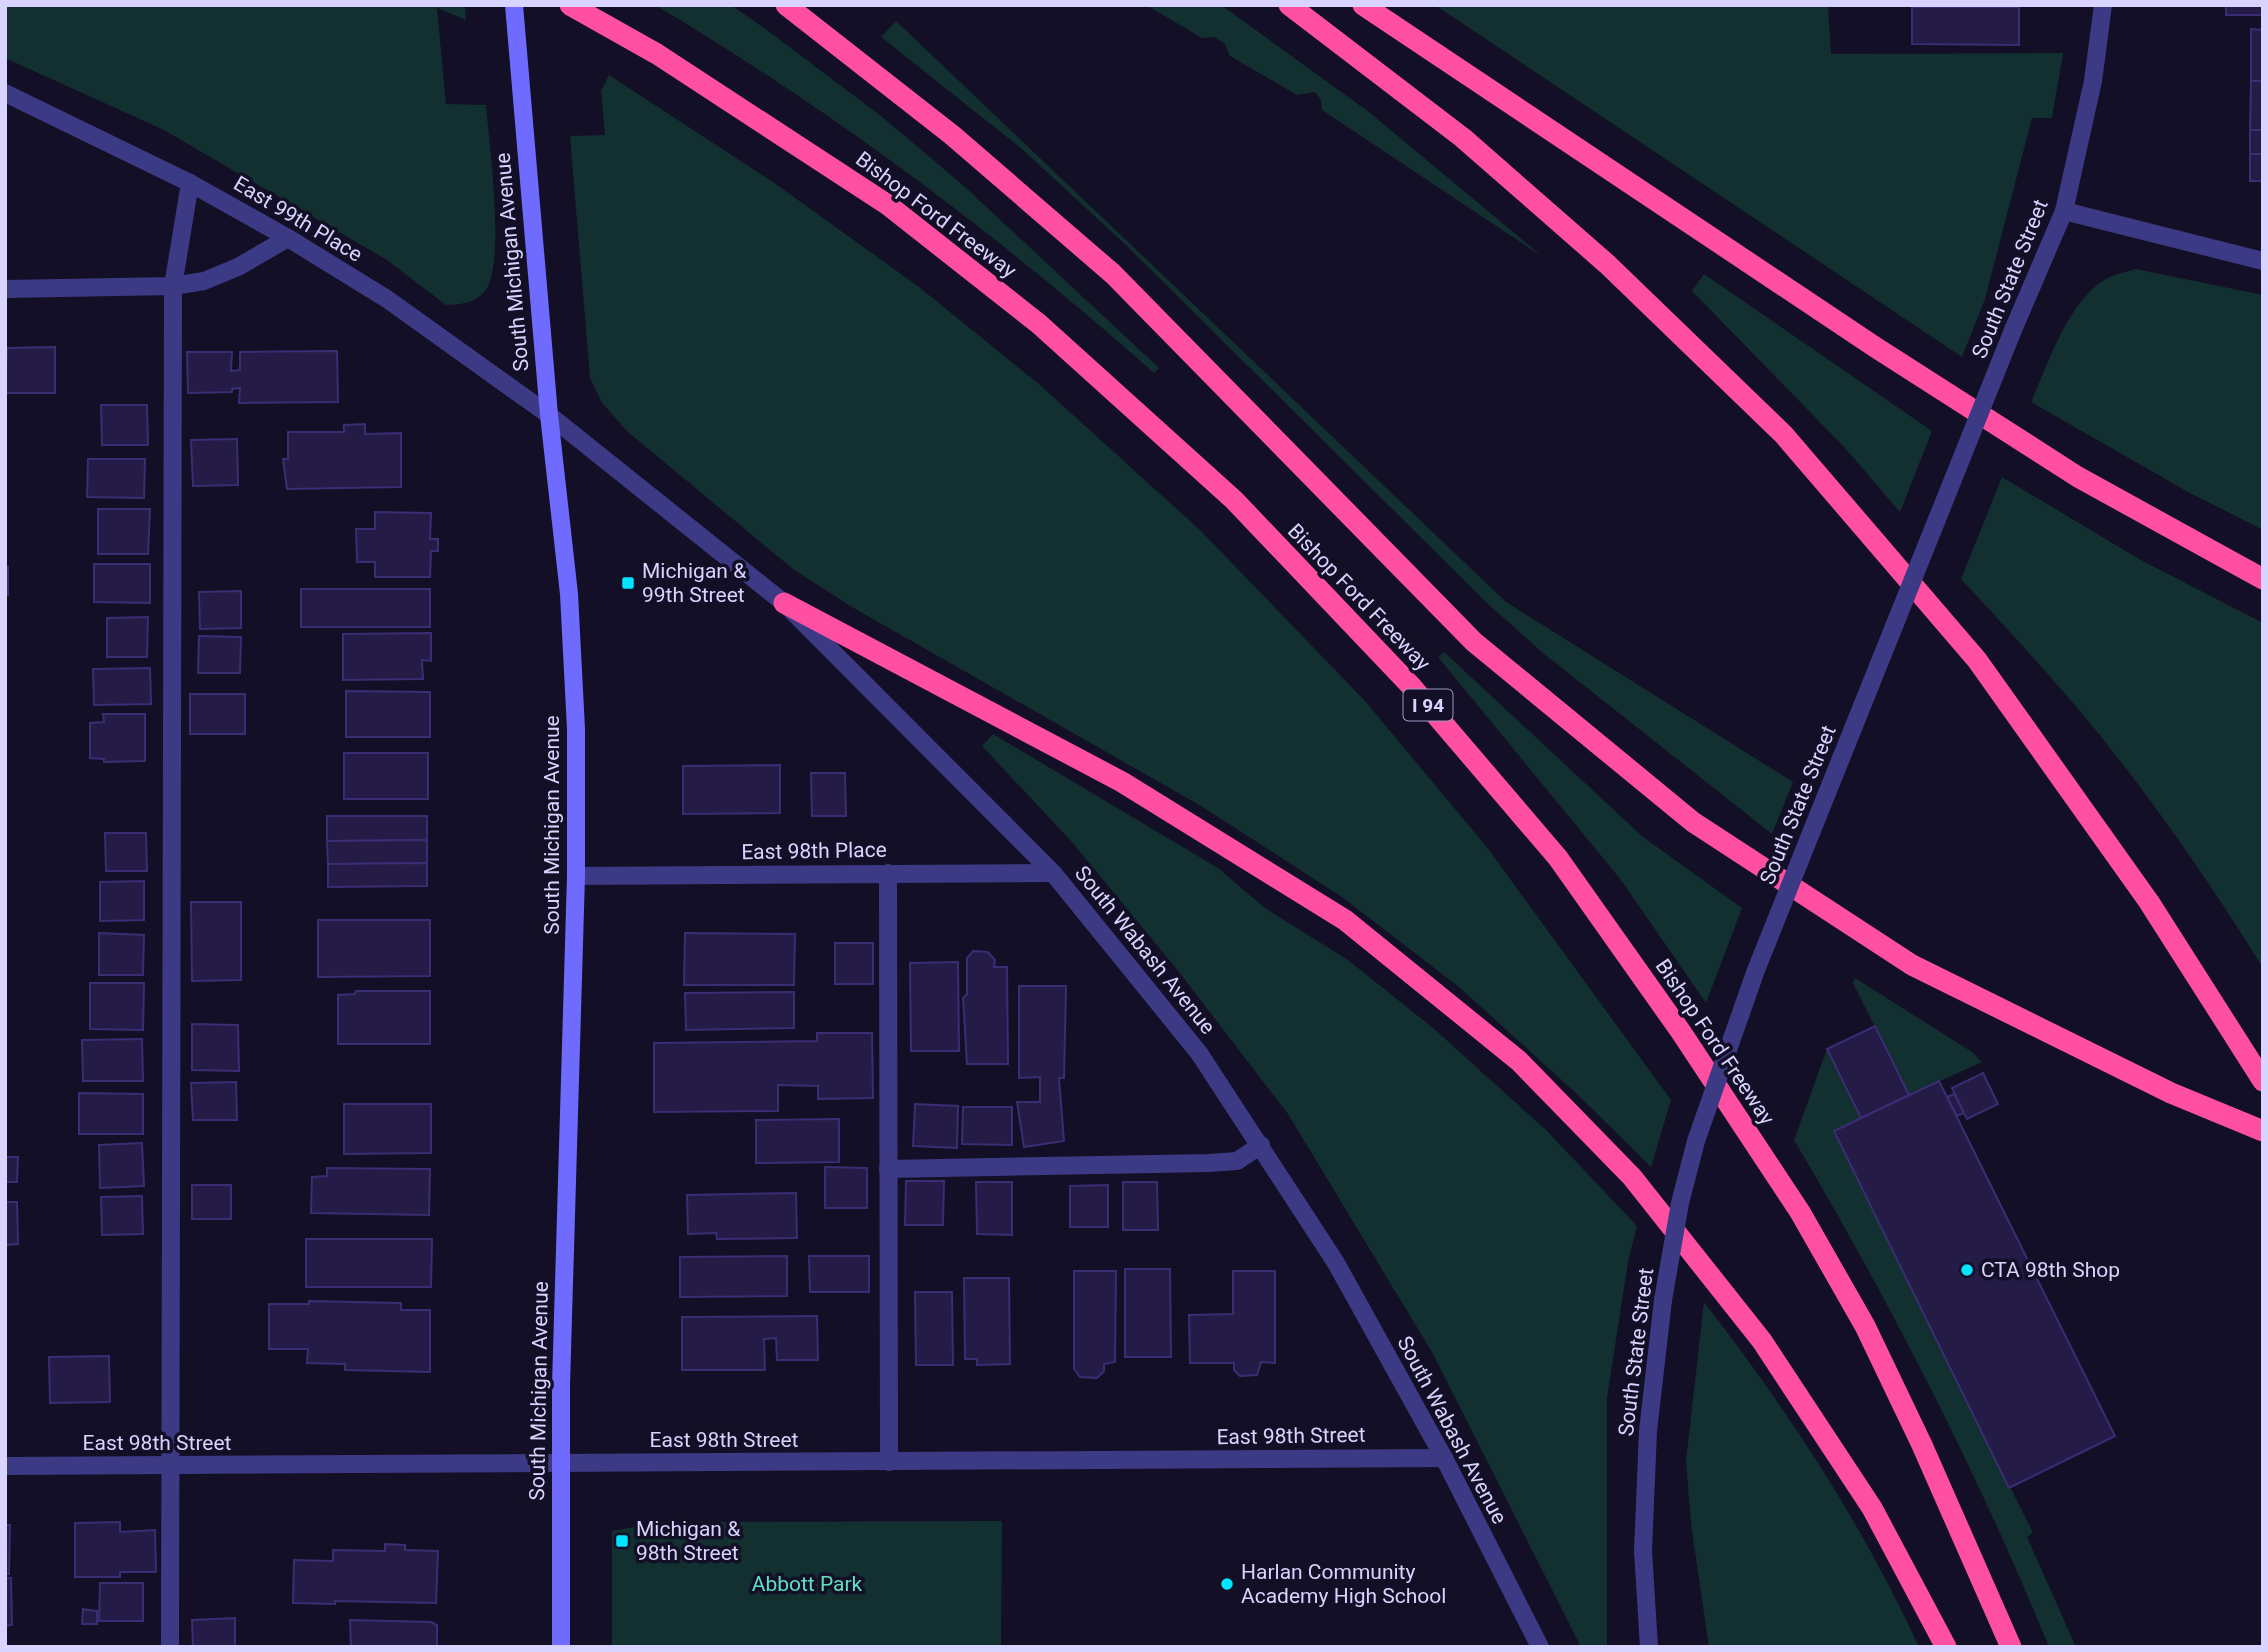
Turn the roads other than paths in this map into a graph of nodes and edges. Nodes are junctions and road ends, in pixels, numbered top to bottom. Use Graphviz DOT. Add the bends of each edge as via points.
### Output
graph roads {
  1 [pos="514,5"];
  2 [pos="570,5"];
  3 [pos="786,5"];
  4 [pos="1289,5"];
  5 [pos="1363,5"];
  6 [pos="2103,5"];
  7 [pos="5,93"];
  8 [pos="190,183"];
  9 [pos="2064,211"];
  10 [pos="288,238"];
  11 [pos="2263,261"];
  12 [pos="173,286"];
  13 [pos="5,289"];
  14 [pos="549,415"];
  15 [pos="2263,579"];
  16 [pos="784,603"];
  17 [pos="888,873"];
  18 [pos="1053,873"];
  19 [pos="576,876"];
  20 [pos="2261,1078"];
  21 [pos="2263,1131"];
  22 [pos="1261,1145"];
  23 [pos="888,1168"];
  24 [pos="1444,1458"];
  25 [pos="889,1462"];
  26 [pos="560,1464"];
  27 [pos="171,1465"];
  28 [pos="5,1466"];
  29 [pos="170,1647"];
  30 [pos="561,1647"];
  31 [pos="1540,1647"];
  32 [pos="1650,1647"];
  33 [pos="1946,1647"];
  34 [pos="2011,1647"];
  1 -- 14 [label="main road, South Michigan Avenue"];
  2 -- 34 [label="highway, Bishop Ford Freeway / I 94" via="657,54 888,205 1039,324 1234,500 1412,687 1558,858 1800,1212 1865,1326"];
  3 -- 21 [label="highway" via="952,135 1112,274 1474,642 1693,822 1912,965 2171,1093"];
  4 -- 20 [label="highway" via="1474,147 1607,264 1783,435 1977,660 2149,902"];
  5 -- 15 [label="highway" via="2078,477"];
  6 -- 9 [label="street, South State Street" via="2093,81"];
  7 -- 8 [label="street, East 99th Place"];
  8 -- 10 [label="street, East 99th Place"];
  8 -- 12 [label="street"];
  9 -- 11 [label="street"];
  9 -- 32 [label="street, South State Street, bridge" via="1756,970 1696,1141 1663,1300 1648,1431 1643,1551"];
  10 -- 12 [label="street" via="233,270"];
  10 -- 14 [label="street, East 99th Place" via="387,299"];
  12 -- 13 [label="street"];
  12 -- 27 [label="street"];
  14 -- 16 [label="street, South Wabash Avenue"];
  14 -- 19 [label="main road, South Michigan Avenue" via="569,594 576,729"];
  16 -- 18 [label="street, South Wabash Avenue"];
  16 -- 33 [label="highway" via="1122,782 1345,920 1519,1061 1632,1177 1762,1341 1872,1508"];
  17 -- 18 [label="street, East 98th Place"];
  17 -- 19 [label="street, East 98th Place"];
  17 -- 23 [label="street"];
  18 -- 22 [label="street, South Wabash Avenue" via="1199,1053"];
  19 -- 26 [label="main road, South Michigan Avenue"];
  22 -- 23 [label="street" via="1237,1161 1209,1163"];
  22 -- 24 [label="street, South Wabash Avenue" via="1336,1263"];
  23 -- 25 [label="street"];
  24 -- 25 [label="street, East 98th Street"];
  24 -- 31 [label="street, South Wabash Avenue"];
  25 -- 26 [label="street, East 98th Street"];
  26 -- 27 [label="street, East 98th Street"];
  26 -- 30 [label="main road, South Michigan Avenue"];
  27 -- 28 [label="street, East 98th Street"];
  27 -- 29 [label="street"];
}
